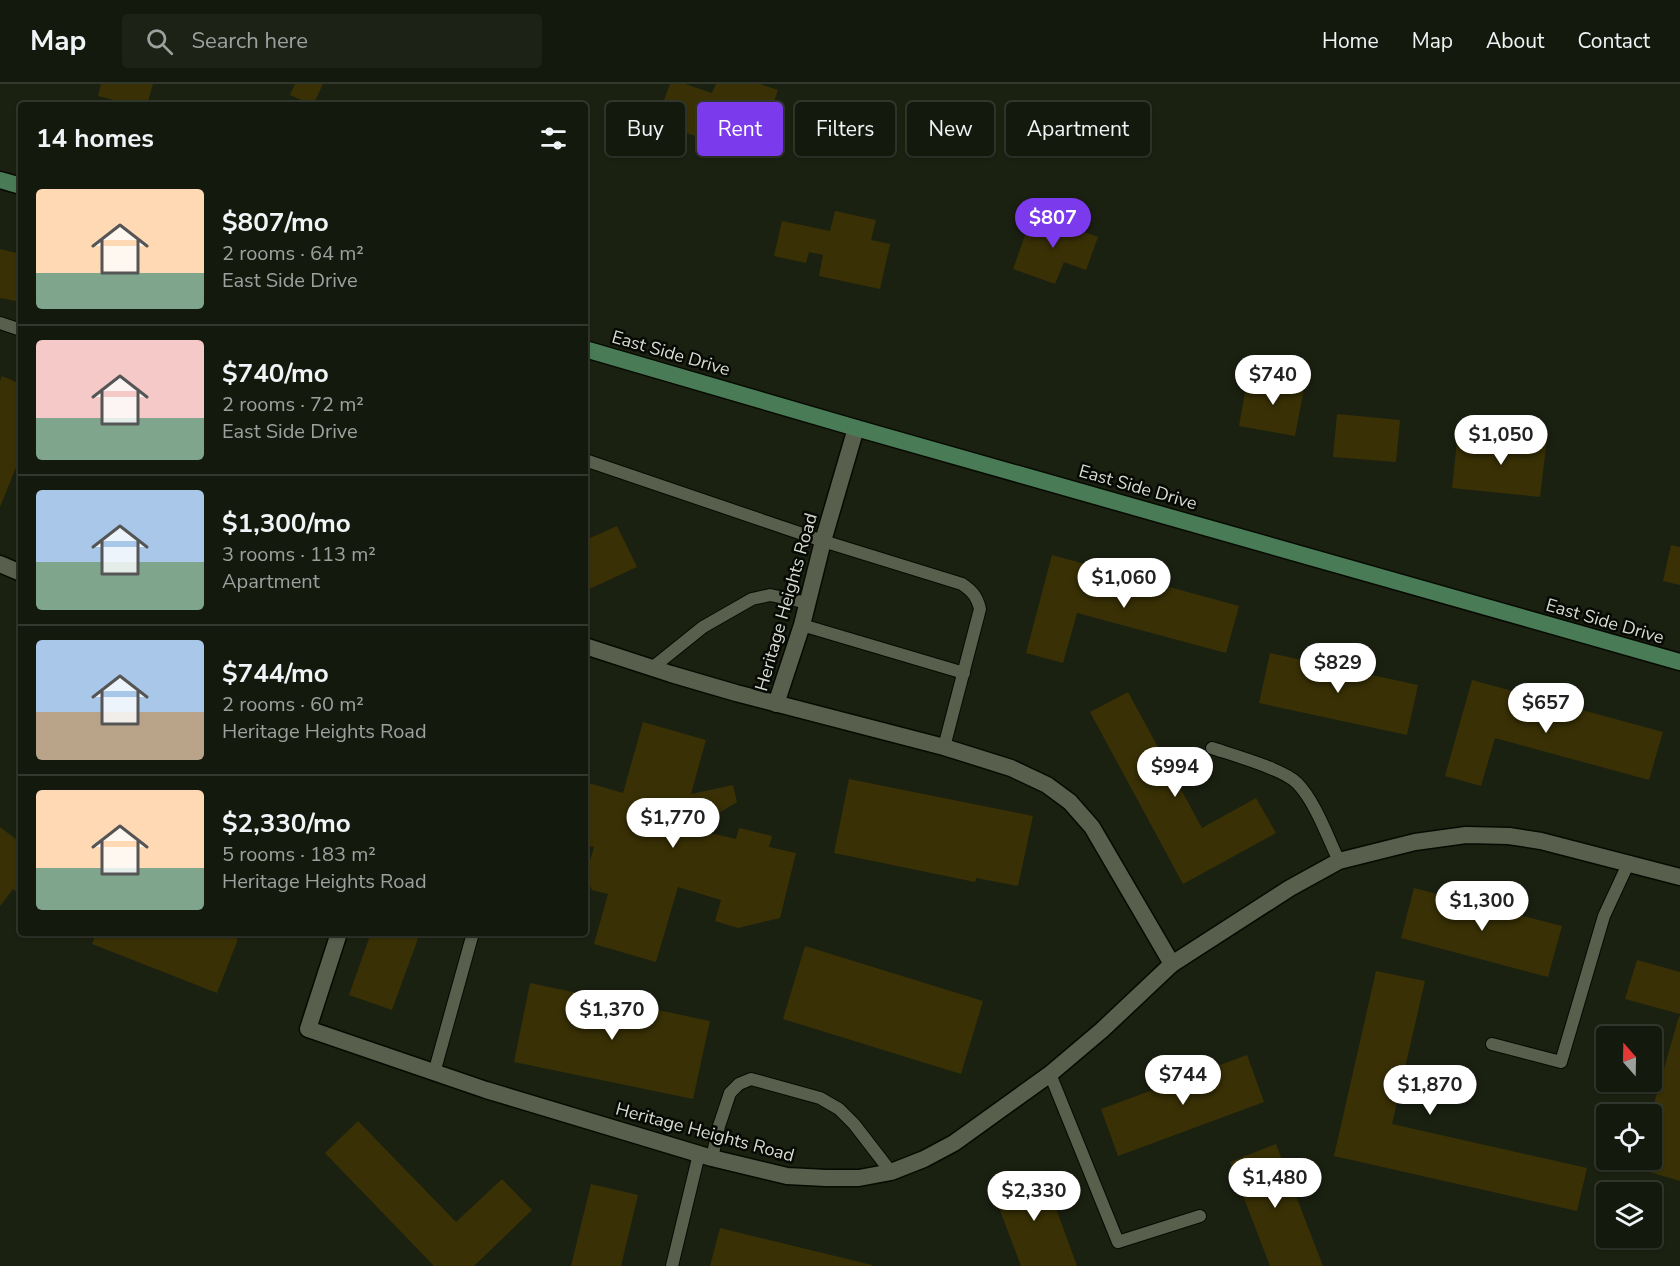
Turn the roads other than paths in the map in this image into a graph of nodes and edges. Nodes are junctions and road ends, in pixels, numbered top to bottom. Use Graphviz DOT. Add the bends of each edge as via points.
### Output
graph roads {
  1 [pos="0,180"];
  2 [pos="18,185"];
  3 [pos="0,323"];
  4 [pos="18,329"];
  5 [pos="588,350"];
  6 [pos="856,428"];
  7 [pos="588,461"];
  8 [pos="823,542"];
  9 [pos="0,564"];
  10 [pos="18,572"];
  11 [pos="808,603"];
  12 [pos="802,625"];
  13 [pos="588,647"];
  14 [pos="1680,662"];
  15 [pos="652,668"];
  16 [pos="964,673"];
  17 [pos="776,704"];
  18 [pos="944,747"];
  19 [pos="1212,748"];
  20 [pos="1340,861"];
  21 [pos="1629,862"];
  22 [pos="1680,877"];
  23 [pos="338,936"];
  24 [pos="472,936"];
  25 [pos="1172,964"];
  26 [pos="1492,1044"];
  27 [pos="434,1073"];
  28 [pos="1050,1074"];
  29 [pos="705,1156"];
  30 [pos="891,1172"];
  31 [pos="1200,1216"];
  32 [pos="672,1266"];
  1 -- 2 [label="main road"];
  3 -- 4 [label="lane"];
  5 -- 6 [label="main road, East Side Drive"];
  6 -- 8 [label="street, Heritage Heights Road"];
  6 -- 14 [label="main road, East Side Drive"];
  7 -- 8 [label="lane"];
  8 -- 11 [label="street, Heritage Heights Road"];
  8 -- 16 [label="lane" via="962,584 971,591 980,609"];
  9 -- 10 [label="street"];
  11 -- 12 [label="street, Heritage Heights Road"];
  11 -- 15 [label="lane" via="770,595 752,599 702,627"];
  12 -- 16 [label="lane"];
  12 -- 17 [label="street, Heritage Heights Road"];
  13 -- 15 [label="street"];
  15 -- 17 [label="street"];
  16 -- 18 [label="lane"];
  17 -- 18 [label="street, Heritage Heights Road"];
  18 -- 25 [label="street, Heritage Heights Road" via="1011,768 1047,785 1070,802 1092,827"];
  19 -- 20 [label="lane" via="1296,782"];
  20 -- 21 [label="street" via="1415,842 1466,835 1541,841"];
  20 -- 25 [label="street" via="1290,888"];
  21 -- 22 [label="street"];
  21 -- 26 [label="lane" via="1604,916 1561,1062"];
  23 -- 27 [label="street, Heritage Heights Road" via="308,1029"];
  24 -- 27 [label="lane"];
  25 -- 28 [label="street, Heritage Heights Road"];
  27 -- 29 [label="street, Heritage Heights Road"];
  28 -- 30 [label="street, Heritage Heights Road" via="954,1143"];
  28 -- 31 [label="lane" via="1118,1242"];
  29 -- 30 [label="street, Heritage Heights Road" via="787,1176 859,1178"];
  29 -- 30 [label="lane" via="730,1093 751,1079 820,1098 839,1108"];
  29 -- 32 [label="lane"];
}
